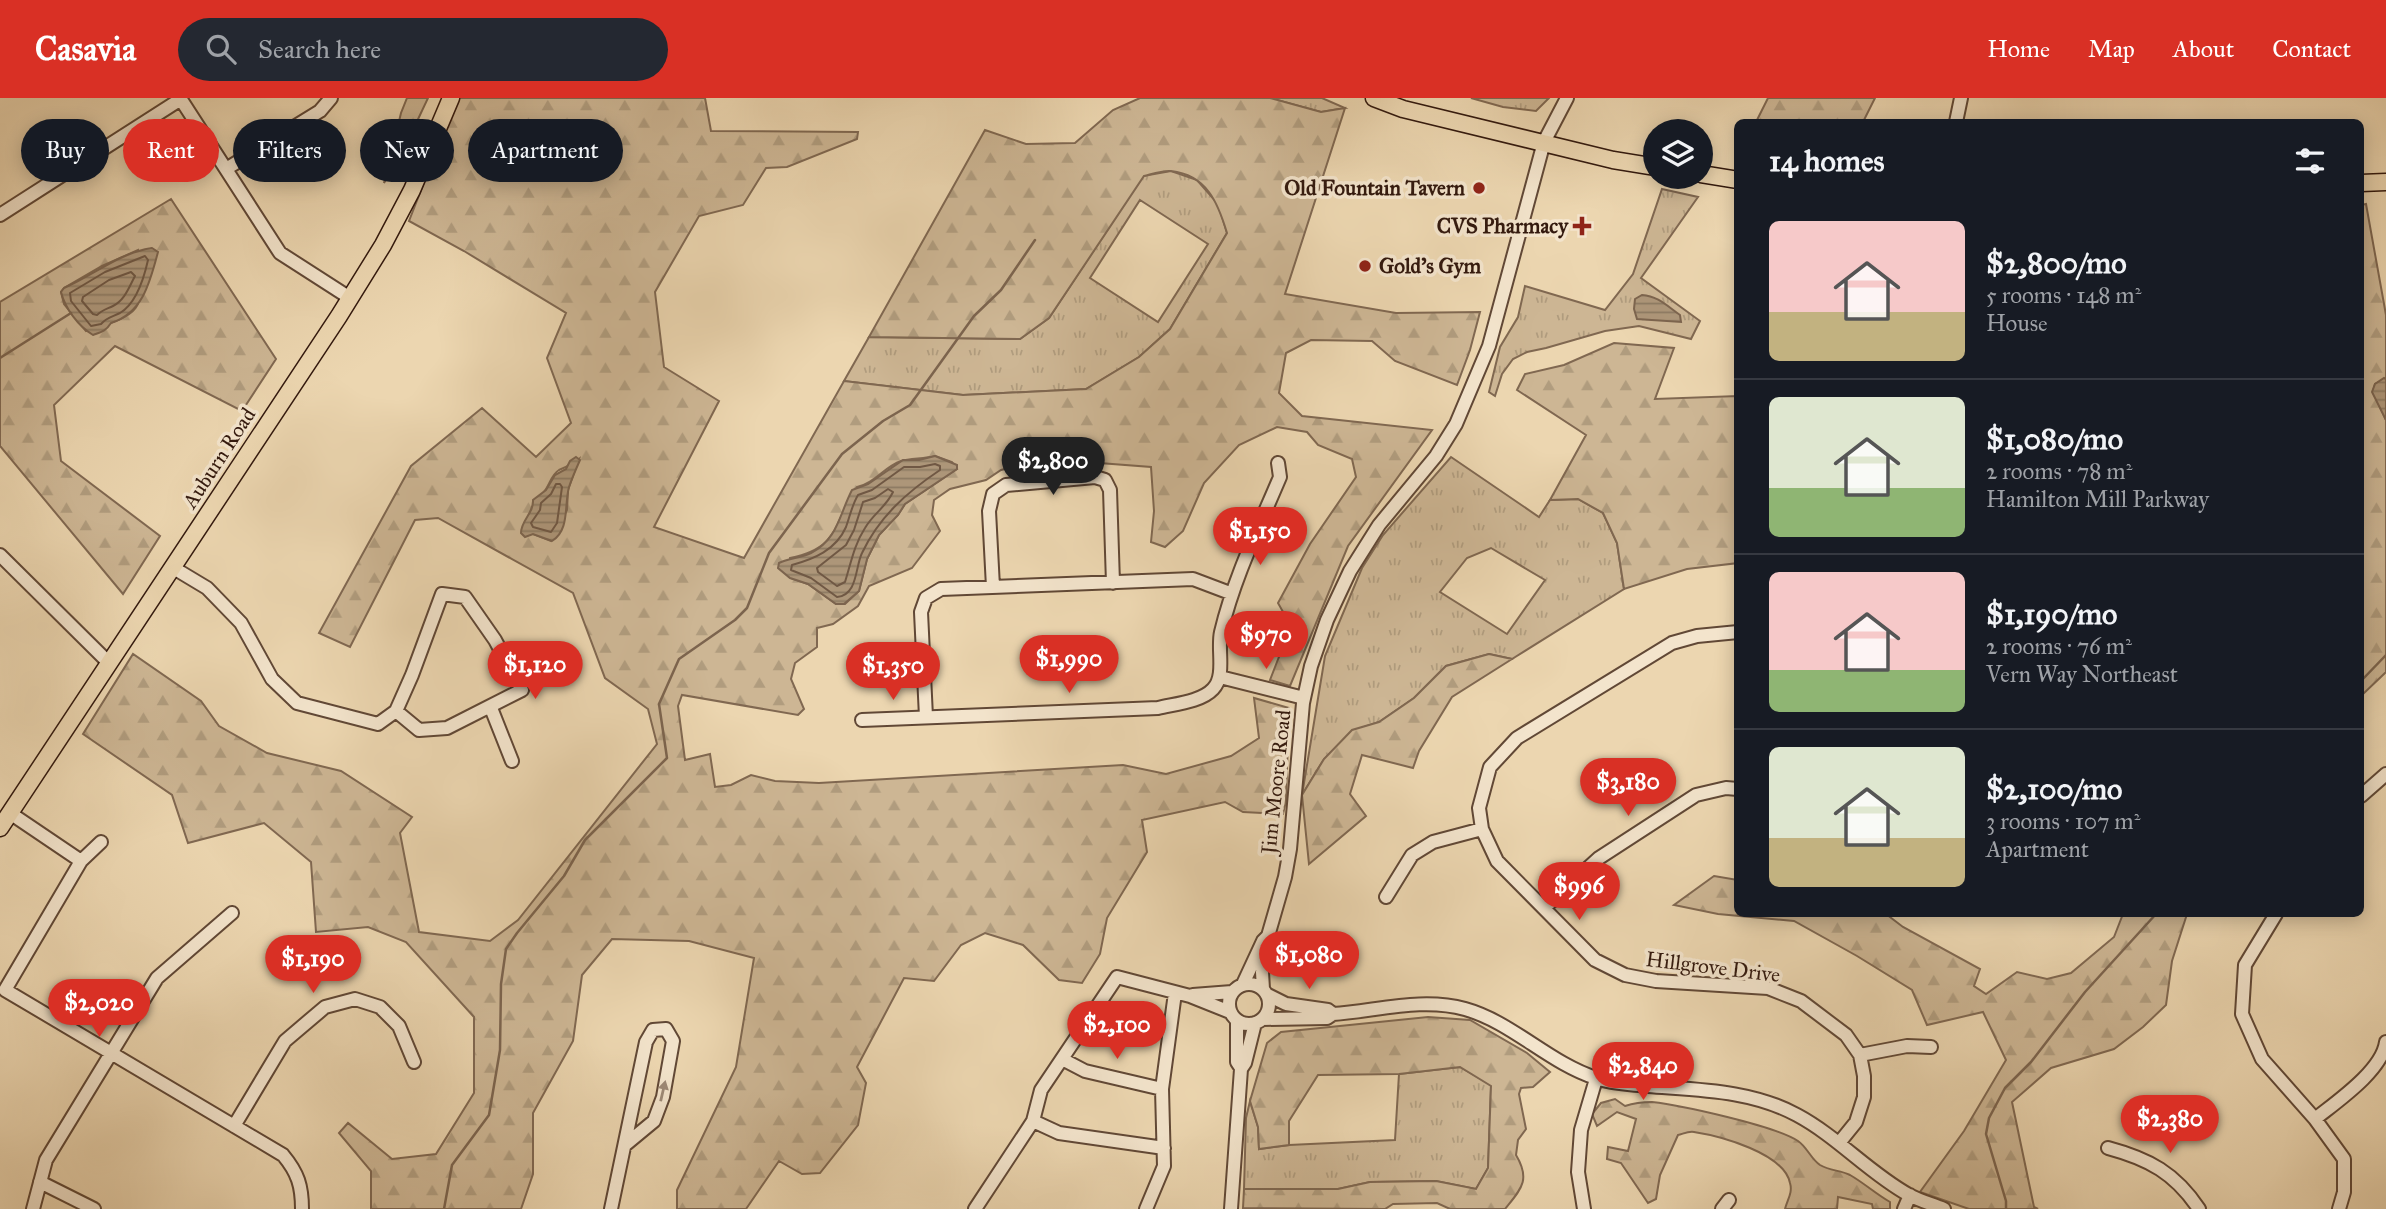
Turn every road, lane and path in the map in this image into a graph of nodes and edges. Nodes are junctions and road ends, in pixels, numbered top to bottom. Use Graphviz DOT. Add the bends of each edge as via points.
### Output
graph roads {
  1 [pos="331,98"];
  2 [pos="451,98"];
  3 [pos="1374,98"];
  4 [pos="1567,98"];
  5 [pos="1961,98"];
  6 [pos="180,99"];
  7 [pos="1957,119"];
  8 [pos="1544,142"];
  9 [pos="1643,165"];
  10 [pos="226,169"];
  11 [pos="1713,176"];
  12 [pos="1734,179"];
  13 [pos="2386,182"];
  14 [pos="2364,183"];
  15 [pos="0,215"];
  16 [pos="350,298"];
  17 [pos="1278,463"];
  18 [pos="0,555"];
  19 [pos="172,567"];
  20 [pos="1113,583"];
  21 [pos="993,587"];
  22 [pos="1230,593"];
  23 [pos="1734,632"];
  24 [pos="108,662"];
  25 [pos="1220,677"];
  26 [pos="1304,698"];
  27 [pos="491,708"];
  28 [pos="396,711"];
  29 [pos="926,717"];
  30 [pos="862,720"];
  31 [pos="512,761"];
  32 [pos="2386,774"];
  33 [pos="1734,789"];
  34 [pos="2364,793"];
  35 [pos="10,813"];
  36 [pos="0,828"];
  37 [pos="1482,830"];
  38 [pos="102,842"];
  39 [pos="81,861"];
  40 [pos="1386,897"];
  41 [pos="1544,908"];
  42 [pos="232,913"];
  43 [pos="2274,917"];
  44 [pos="1268,936"];
  45 [pos="1243,984"];
  46 [pos="1232,992"];
  47 [pos="1266,992"];
  48 [pos="1175,993"];
  49 [pos="1189,996"];
  50 [pos="1334,1014"];
  51 [pos="1233,1016"];
  52 [pos="1259,1021"];
  53 [pos="2386,1042"];
  54 [pos="1931,1047"];
  55 [pos="110,1052"];
  56 [pos="1860,1055"];
  57 [pos="1062,1059"];
  58 [pos="414,1062"];
  59 [pos="1241,1069"];
  60 [pos="1596,1079"];
  61 [pos="1163,1089"];
  62 [pos="2315,1119"];
  63 [pos="1033,1121"];
  64 [pos="234,1126"];
  65 [pos="1839,1143"];
  66 [pos="625,1144"];
  67 [pos="2108,1148"];
  68 [pos="1164,1149"];
  69 [pos="40,1182"];
  70 [pos="1910,1195"];
  71 [pos="33,1209"];
  72 [pos="94,1209"];
  73 [pos="302,1209"];
  74 [pos="611,1209"];
  75 [pos="975,1209"];
  76 [pos="1146,1209"];
  77 [pos="1231,1209"];
  78 [pos="1584,1209"];
  79 [pos="1904,1209"];
  80 [pos="1944,1209"];
  81 [pos="2199,1209"];
  82 [pos="2339,1209"];
  1 -- 10 [label="street" via="320,111"];
  2 -- 16 [label="main road, Auburn Road" via="412,190"];
  3 -- 8 [label="main road"];
  4 -- 8 [label="street, Jim Moore Road"];
  5 -- 7 [label="street"];
  6 -- 10 [label="street"];
  6 -- 15 [label="street"];
  8 -- 9 [label="main road"];
  8 -- 26 [label="street, Jim Moore Road" via="1489,346 1456,424 1436,456 1378,525 1350,571 1327,620"];
  10 -- 16 [label="street" via="281,253"];
  11 -- 12 [label="main road"];
  13 -- 14 [label="main road"];
  16 -- 19 [label="main road, Auburn Road"];
  17 -- 22 [label="street" via="1280,477"];
  18 -- 24 [label="street"];
  19 -- 24 [label="main road, Auburn Road"];
  19 -- 28 [label="street" via="207,588 241,623 272,679 297,703 378,724"];
  20 -- 21 [label="street"];
  20 -- 21 [label="street" via="1110,490 1105,480 1095,477 1006,485 993,494 989,511"];
  20 -- 22 [label="street" via="1193,579"];
  21 -- 29 [label="street" via="941,589 926,598 920,612"];
  22 -- 25 [label="street" via="1219,639"];
  23 -- 37 [label="street, Hillgrove Drive" via="1672,643 1517,738 1490,767 1479,808"];
  24 -- 35 [label="main road, Auburn Road"];
  25 -- 26 [label="street"];
  25 -- 29 [label="street" via="1214,689 1200,697 1158,708"];
  26 -- 44 [label="street, Jim Moore Road" via="1290,849"];
  27 -- 28 [label="street" via="447,729 419,730"];
  27 -- 28 [label="street" via="522,690 465,597 442,594"];
  27 -- 31 [label="street"];
  29 -- 30 [label="street"];
  32 -- 34 [label="street"];
  33 -- 41 [label="street" via="1696,795 1599,858"];
  35 -- 36 [label="main road, Auburn Road"];
  35 -- 39 [label="street"];
  37 -- 40 [label="street" via="1433,842 1412,855"];
  37 -- 41 [label="street, Hillgrove Drive" via="1497,861"];
  38 -- 39 [label="street"];
  39 -- 55 [label="street" via="5,989"];
  41 -- 56 [label="street, Hillgrove Drive" via="1595,960 1625,975 1777,991 1826,1019 1846,1035"];
  42 -- 55 [label="street" via="157,978"];
  43 -- 62 [label="street" via="2245,965 2242,1014 2262,1059"];
  44 -- 45 [label="street, Jim Moore Road"];
  44 -- 47 [label="street, Jim Moore Road" via="1262,972"];
  45 -- 46 [label="street"];
  45 -- 47 [label="street" via="1254,984"];
  46 -- 49 [label="street"];
  46 -- 51 [label="street"];
  47 -- 50 [label="street" via="1286,1004"];
  47 -- 52 [label="street" via="1269,1008"];
  48 -- 49 [label="street"];
  48 -- 57 [label="street" via="1116,977"];
  48 -- 61 [label="street"];
  49 -- 51 [label="street"];
  50 -- 52 [label="street"];
  50 -- 60 [label="street" via="1412,1004 1465,1009"];
  51 -- 52 [label="street" via="1242,1023"];
  51 -- 59 [label="street"];
  52 -- 59 [label="street"];
  53 -- 62 [label="street" via="2361,1083"];
  54 -- 56 [label="street" via="1907,1046"];
  55 -- 64 [label="street"];
  55 -- 69 [label="street" via="46,1160"];
  56 -- 65 [label="street" via="1864,1097 1856,1122"];
  57 -- 61 [label="street" via="1085,1071"];
  57 -- 63 [label="street" via="1041,1090"];
  58 -- 64 [label="street" via="399,1026 380,1007 355,999 325,1007 285,1041"];
  59 -- 77 [label="street"];
  60 -- 65 [label="street" via="1763,1100 1798,1115"];
  60 -- 78 [label="street" via="1581,1130 1578,1172"];
  61 -- 68 [label="street"];
  62 -- 82 [label="street" via="2344,1159"];
  63 -- 68 [label="street" via="1059,1133"];
  63 -- 75 [label="street"];
  64 -- 73 [label="street" via="283,1155 302,1189"];
  65 -- 70 [label="street"];
  66 -- 66 [label="street, one-way" via="654,1121 663,1097 673,1041 666,1030 653,1030 646,1042"];
  66 -- 74 [label="street"];
  67 -- 81 [label="street" via="2129,1153 2171,1175"];
  68 -- 76 [label="street" via="1164,1166"];
  69 -- 71 [label="street"];
  69 -- 72 [label="street"];
  70 -- 79 [label="street"];
  70 -- 80 [label="street"];
}
